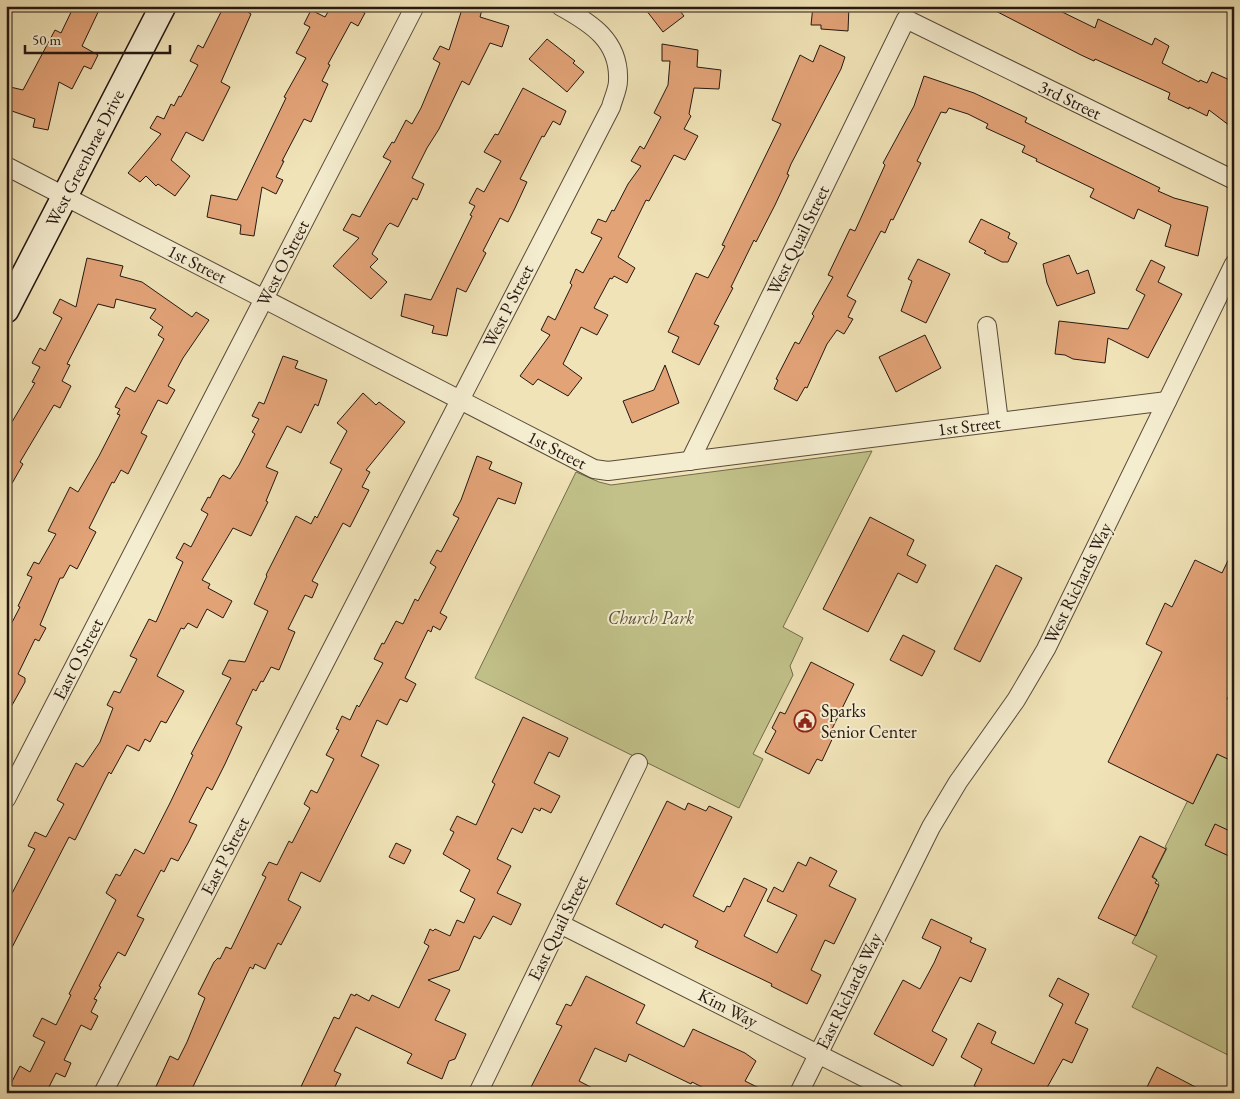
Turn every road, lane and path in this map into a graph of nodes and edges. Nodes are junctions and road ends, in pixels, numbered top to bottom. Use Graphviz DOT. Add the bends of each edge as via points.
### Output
graph roads {
  1 [pos="163,6"];
  2 [pos="415,6"];
  3 [pos="560,6"];
  4 [pos="906,19"];
  5 [pos="6,166"];
  6 [pos="1234,180"];
  7 [pos="65,196"];
  8 [pos="1234,264"];
  9 [pos="264,299"];
  10 [pos="6,310"];
  11 [pos="987,326"];
  12 [pos="460,400"];
  13 [pos="1167,401"];
  14 [pos="999,422"];
  15 [pos="690,461"];
  16 [pos="150,519"];
  17 [pos="346,620"];
  18 [pos="638,763"];
  19 [pos="6,799"];
  20 [pos="899,888"];
  21 [pos="560,924"];
  22 [pos="819,1054"];
  23 [pos="102,1093"];
  24 [pos="478,1093"];
  25 [pos="799,1093"];
  26 [pos="896,1093"];
  1 -- 7 [label="street, West Greenbrae Drive"];
  2 -- 9 [label="street, West O Street"];
  3 -- 12 [label="street, West P Street" via="603,34 615,56 618,82 611,107"];
  4 -- 6 [label="street, 3rd Street"];
  4 -- 15 [label="street, West Quail Street"];
  5 -- 7 [label="street, 1st Street"];
  7 -- 9 [label="street, 1st Street"];
  7 -- 10 [label="street, West Greenbrae Drive"];
  8 -- 13 [label="street, West Richards Way"];
  9 -- 12 [label="street, 1st Street"];
  9 -- 16 [label="street, West O Street"];
  11 -- 14 [label="street"];
  12 -- 15 [label="street, 1st Street" via="594,469 608,471"];
  12 -- 17 [label="street, West P Street"];
  13 -- 14 [label="street, 1st Street"];
  13 -- 20 [label="street, West Richards Way" via="1046,649 1016,700 958,782"];
  14 -- 15 [label="street, 1st Street"];
  16 -- 19 [label="street, East O Street"];
  17 -- 23 [label="street, East P Street"];
  18 -- 21 [label="street, East Quail Street"];
  20 -- 22 [label="street, East Richards Way"];
  21 -- 22 [label="street, Kim Way"];
  21 -- 24 [label="street, East Quail Street"];
  22 -- 25 [label="street, East Richards Way"];
  22 -- 26 [label="street, Kim Way"];
}
